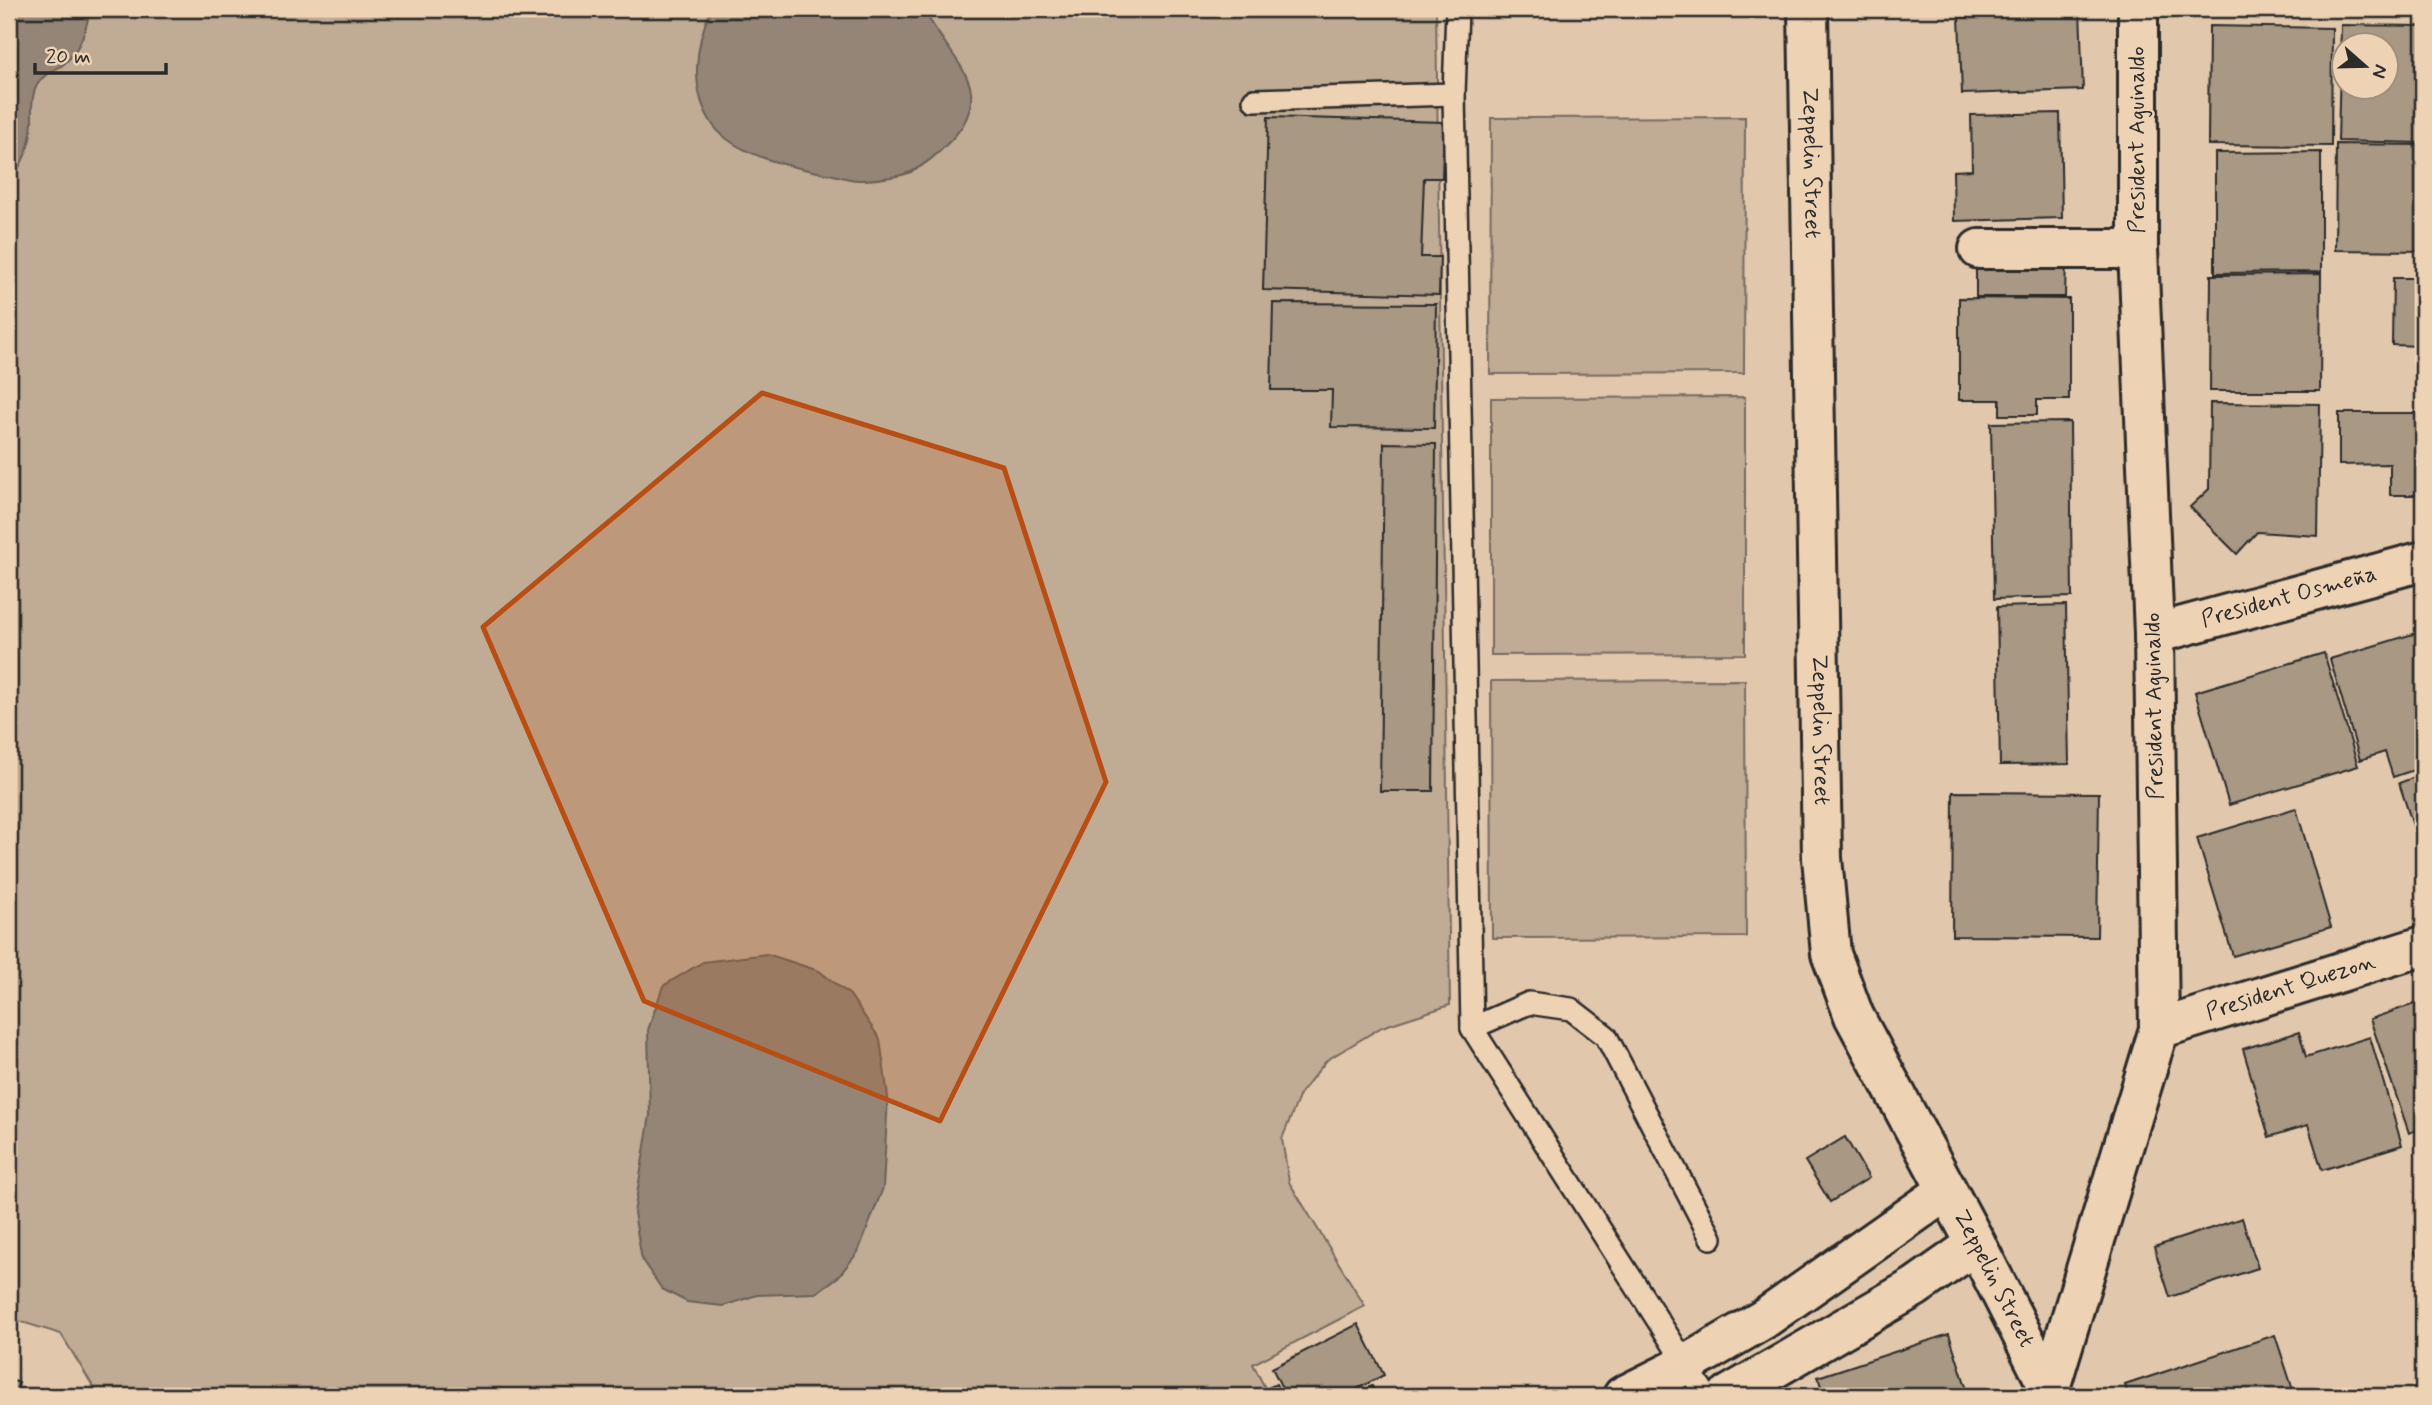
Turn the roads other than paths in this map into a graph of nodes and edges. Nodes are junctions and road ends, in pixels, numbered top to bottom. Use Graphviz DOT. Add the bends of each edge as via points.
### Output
graph roads {
  1 [pos="1457,9"];
  2 [pos="1808,9"];
  3 [pos="2138,9"];
  4 [pos="1454,94"];
  5 [pos="1254,100"];
  6 [pos="1979,249"];
  7 [pos="2138,249"];
  8 [pos="2423,561"];
  9 [pos="2154,634"];
  10 [pos="2423,946"];
  11 [pos="1472,1028"];
  12 [pos="2160,1029"];
  13 [pos="1946,1191"];
  14 [pos="1711,1238"];
  15 [pos="1976,1244"];
  16 [pos="1685,1365"];
  17 [pos="2051,1392"];
  18 [pos="1623,1396"];
  19 [pos="1706,1396"];
  20 [pos="1727,1396"];
  1 -- 4 [label="lane"];
  2 -- 13 [label="street, Zeppelin Street" via="1822,858 1832,954 1854,1016"];
  3 -- 7 [label="street, President Aguinaldo"];
  4 -- 5 [label="lane"];
  4 -- 11 [label="lane"];
  6 -- 7 [label="street"];
  7 -- 9 [label="street, President Aguinaldo"];
  8 -- 9 [label="street, President Osmeña"];
  9 -- 12 [label="street, President Aguinaldo"];
  10 -- 12 [label="street, President Quezon"];
  11 -- 14 [label="lane" via="1529,1003 1571,1009 1606,1036"];
  11 -- 16 [label="lane"];
  12 -- 17 [label="street, President Aguinaldo"];
  13 -- 15 [label="street, Zeppelin Street"];
  13 -- 16 [label="street" via="1764,1318"];
  15 -- 17 [label="street, Zeppelin Street"];
  15 -- 20 [label="street" via="1915,1287"];
  16 -- 18 [label="street"];
  16 -- 19 [label="lane"];
}
